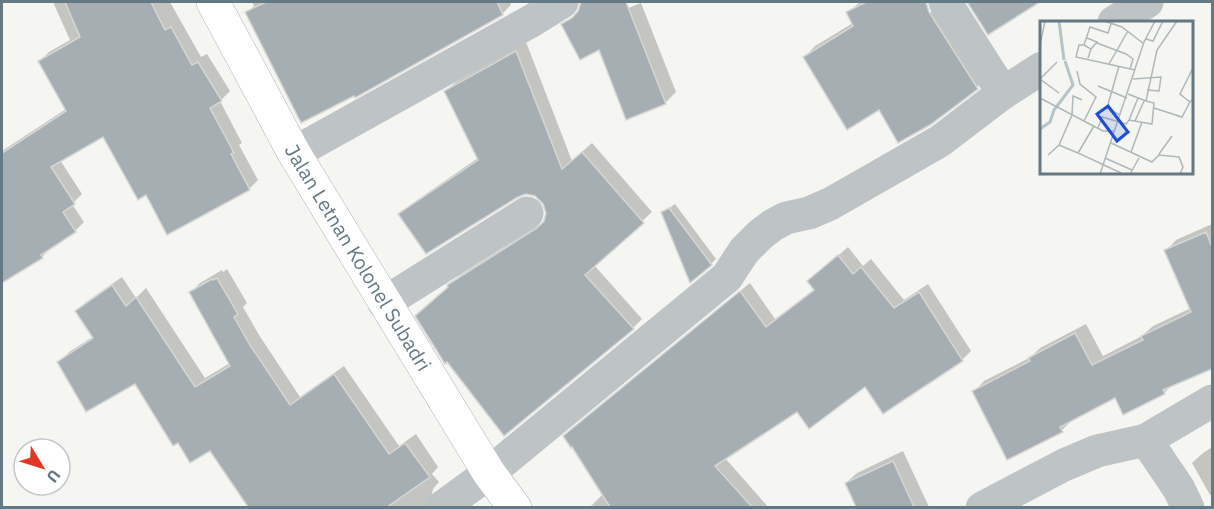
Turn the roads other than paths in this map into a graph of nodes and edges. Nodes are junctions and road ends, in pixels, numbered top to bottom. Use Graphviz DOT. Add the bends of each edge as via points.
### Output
graph roads {
  1 [pos="213,2"];
  2 [pos="562,2"];
  3 [pos="945,2"];
  4 [pos="1147,2"];
  5 [pos="1116,21"];
  6 [pos="1040,69"];
  7 [pos="1003,93"];
  8 [pos="294,153"];
  9 [pos="528,213"];
  10 [pos="384,303"];
  11 [pos="1212,401"];
  12 [pos="1146,440"];
  13 [pos="489,473"];
  14 [pos="441,507"];
  15 [pos="515,507"];
  16 [pos="982,507"];
  17 [pos="1188,507"];
  1 -- 8 [label="main road, Jalan Letnan Kolonel Subadri"];
  2 -- 8 [label="street"];
  3 -- 7 [label="street"];
  4 -- 5 [label="street"];
  6 -- 7 [label="street"];
  7 -- 13 [label="street" via="940,141 830,204 773,225 744,251 727,277"];
  8 -- 10 [label="main road, Jalan Letnan Kolonel Subadri"];
  9 -- 10 [label="street"];
  10 -- 13 [label="main road, Jalan Letnan Kolonel Subadri"];
  11 -- 12 [label="street"];
  12 -- 16 [label="street" via="1097,451"];
  12 -- 17 [label="street"];
  13 -- 14 [label="street"];
  13 -- 15 [label="main road, Jalan Letnan Kolonel Subadri"];
}
